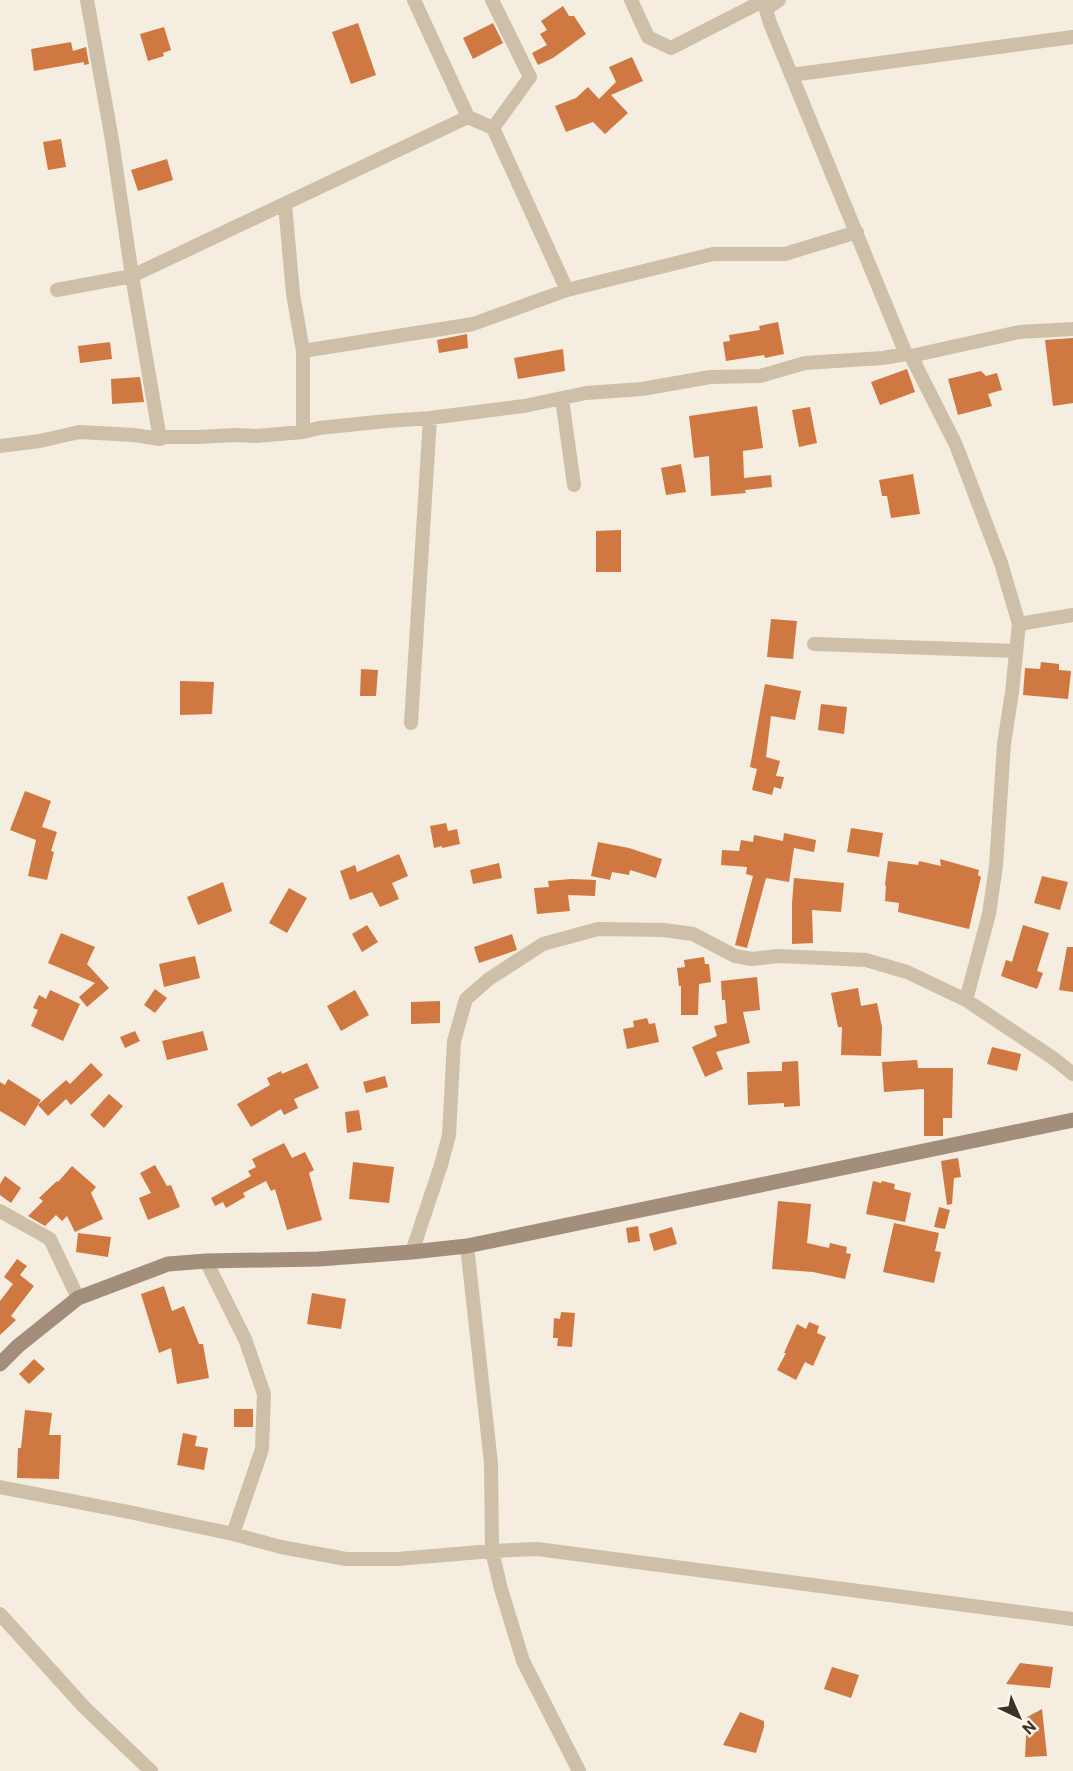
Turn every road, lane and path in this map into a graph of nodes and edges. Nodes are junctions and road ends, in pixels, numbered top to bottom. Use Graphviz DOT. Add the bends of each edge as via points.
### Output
graph roads {
  1 [pos="87,0"];
  2 [pos="414,0"];
  3 [pos="492,0"];
  4 [pos="631,0"];
  5 [pos="779,0"];
  6 [pos="764,3"];
  7 [pos="1073,37"];
  8 [pos="791,75"];
  9 [pos="468,117"];
  10 [pos="493,128"];
  11 [pos="285,204"];
  12 [pos="857,232"];
  13 [pos="132,276"];
  14 [pos="57,290"];
  15 [pos="567,290"];
  16 [pos="1073,329"];
  17 [pos="303,351"];
  18 [pos="909,355"];
  19 [pos="562,399"];
  20 [pos="430,418"];
  21 [pos="303,432"];
  22 [pos="160,439"];
  23 [pos="0,446"];
  24 [pos="574,485"];
  25 [pos="1073,615"];
  26 [pos="1019,624"];
  27 [pos="814,644"];
  28 [pos="1016,651"];
  29 [pos="411,723"];
  30 [pos="966,1000"];
  31 [pos="1073,1074"];
  32 [pos="1073,1120"];
  33 [pos="0,1211"];
  34 [pos="467,1246"];
  35 [pos="412,1252"];
  36 [pos="206,1261"];
  37 [pos="78,1298"];
  38 [pos="0,1364"];
  39 [pos="0,1487"];
  40 [pos="233,1533"];
  41 [pos="492,1551"];
  42 [pos="0,1614"];
  43 [pos="1073,1619"];
  44 [pos="151,1771"];
  45 [pos="579,1771"];
  1 -- 13 [label="street"];
  2 -- 9 [label="street"];
  3 -- 10 [label="street" via="530,77"];
  4 -- 6 [label="street" via="648,37 671,48"];
  5 -- 6 [label="street"];
  6 -- 8 [label="street"];
  7 -- 8 [label="street"];
  8 -- 12 [label="street"];
  9 -- 10 [label="street"];
  9 -- 11 [label="street"];
  10 -- 15 [label="street"];
  11 -- 13 [label="street"];
  11 -- 17 [label="street"];
  12 -- 15 [label="street" via="785,254 713,254"];
  12 -- 18 [label="street"];
  13 -- 14 [label="street"];
  13 -- 22 [label="street"];
  15 -- 17 [label="street" via="473,324"];
  16 -- 18 [label="street" via="1019,332"];
  17 -- 21 [label="street"];
  18 -- 19 [label="street" via="805,363 760,375 710,377"];
  18 -- 26 [label="street" via="956,445 1001,563"];
  19 -- 20 [label="street"];
  19 -- 24 [label="street"];
  20 -- 21 [label="street"];
  20 -- 29 [label="street"];
  21 -- 22 [label="street"];
  22 -- 23 [label="street" via="79,432"];
  25 -- 26 [label="street"];
  26 -- 28 [label="street"];
  27 -- 28 [label="street"];
  28 -- 30 [label="street" via="1004,744 996,866"];
  30 -- 31 [label="street"];
  30 -- 35 [label="street" via="907,972 866,960 778,956 752,959 735,956 693,934 664,930 598,929 543,944 466,999 454,1041 449,1135"];
  32 -- 34 [label="street"];
  33 -- 37 [label="street" via="51,1239"];
  34 -- 35 [label="street"];
  34 -- 41 [label="street" via="490,1462"];
  35 -- 36 [label="street"];
  36 -- 37 [label="street" via="168,1264"];
  36 -- 40 [label="street" via="245,1340 264,1394 262,1449"];
  37 -- 38 [label="street"];
  39 -- 40 [label="street"];
  40 -- 41 [label="street" via="346,1559"];
  41 -- 43 [label="street" via="537,1549"];
  41 -- 45 [label="street" via="523,1661"];
  42 -- 44 [label="street" via="84,1707"];
}
